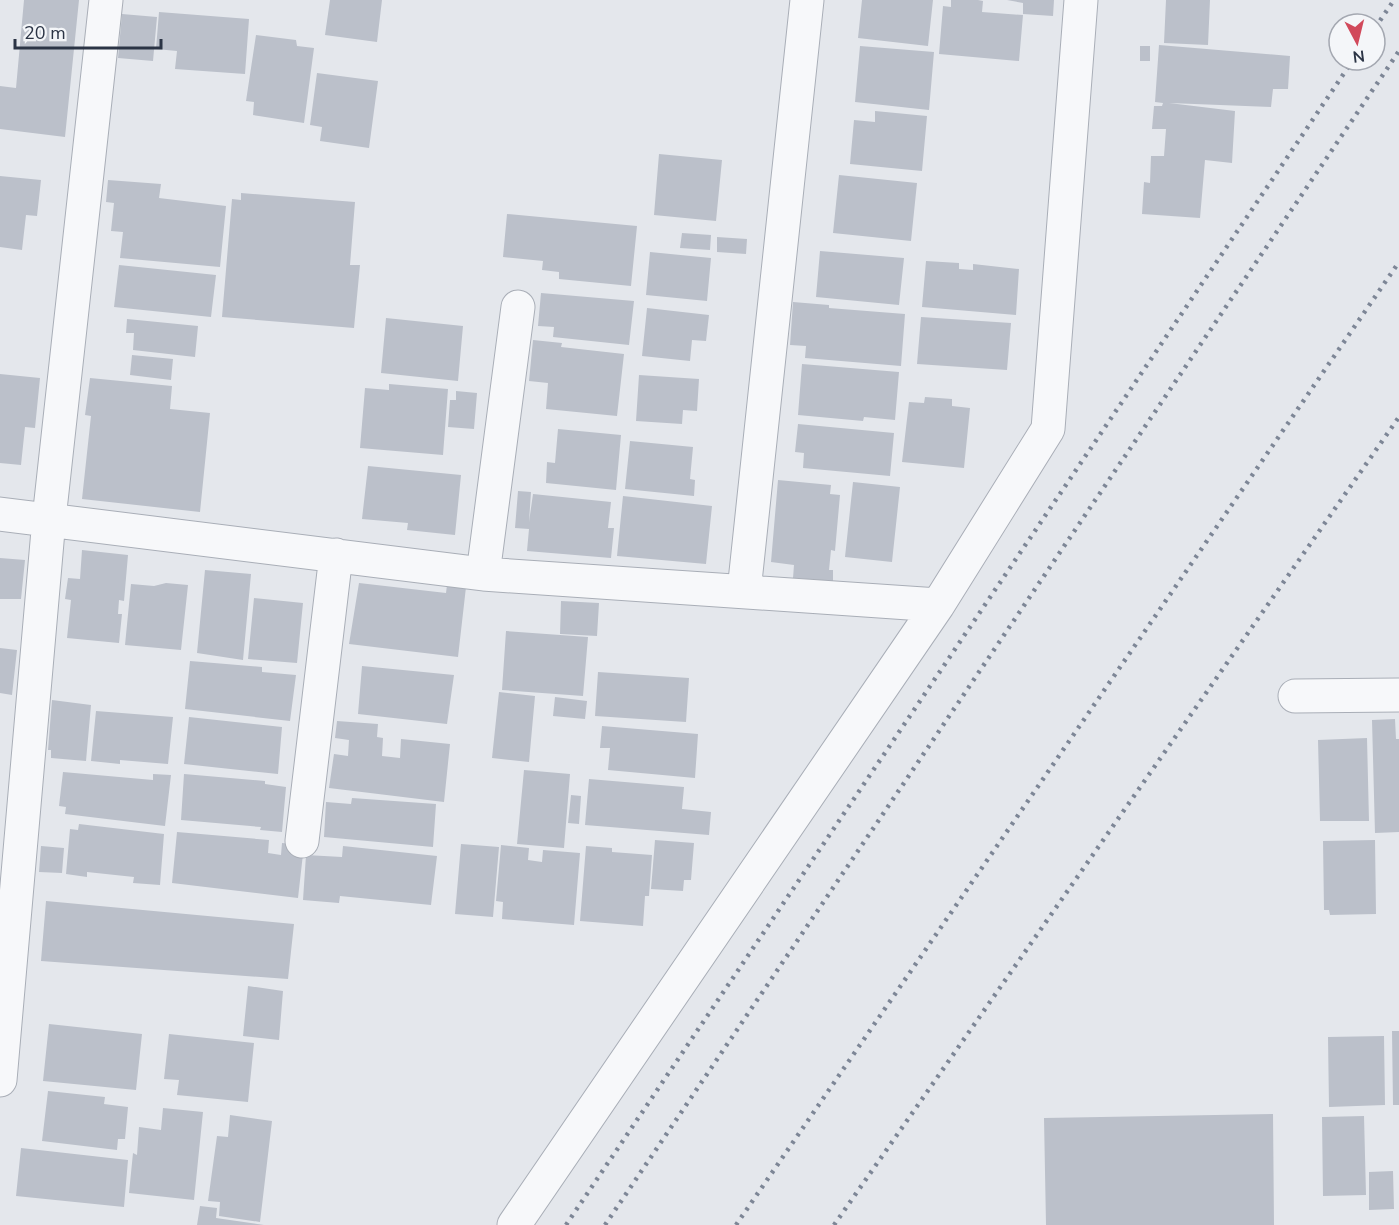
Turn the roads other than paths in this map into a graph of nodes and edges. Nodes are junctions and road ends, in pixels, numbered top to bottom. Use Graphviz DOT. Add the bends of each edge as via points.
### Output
graph roads {
  1 [pos="106,0"];
  2 [pos="807,0"];
  3 [pos="1081,0"];
  4 [pos="518,307"];
  5 [pos="0,514"];
  6 [pos="49,519"];
  7 [pos="336,555"];
  8 [pos="483,574"];
  9 [pos="744,591"];
  10 [pos="938,605"];
  11 [pos="1399,695"];
  12 [pos="1294,696"];
  13 [pos="302,841"];
  14 [pos="0,1080"];
  15 [pos="514,1225"];
  1 -- 6 [label="street"];
  2 -- 9 [label="street"];
  3 -- 10 [label="street" via="1048,429"];
  4 -- 8 [label="street"];
  5 -- 6 [label="street"];
  6 -- 7 [label="street"];
  6 -- 14 [label="street"];
  7 -- 8 [label="street"];
  7 -- 13 [label="street"];
  8 -- 9 [label="street"];
  9 -- 10 [label="street"];
  10 -- 15 [label="street"];
  11 -- 12 [label="street"];
}
